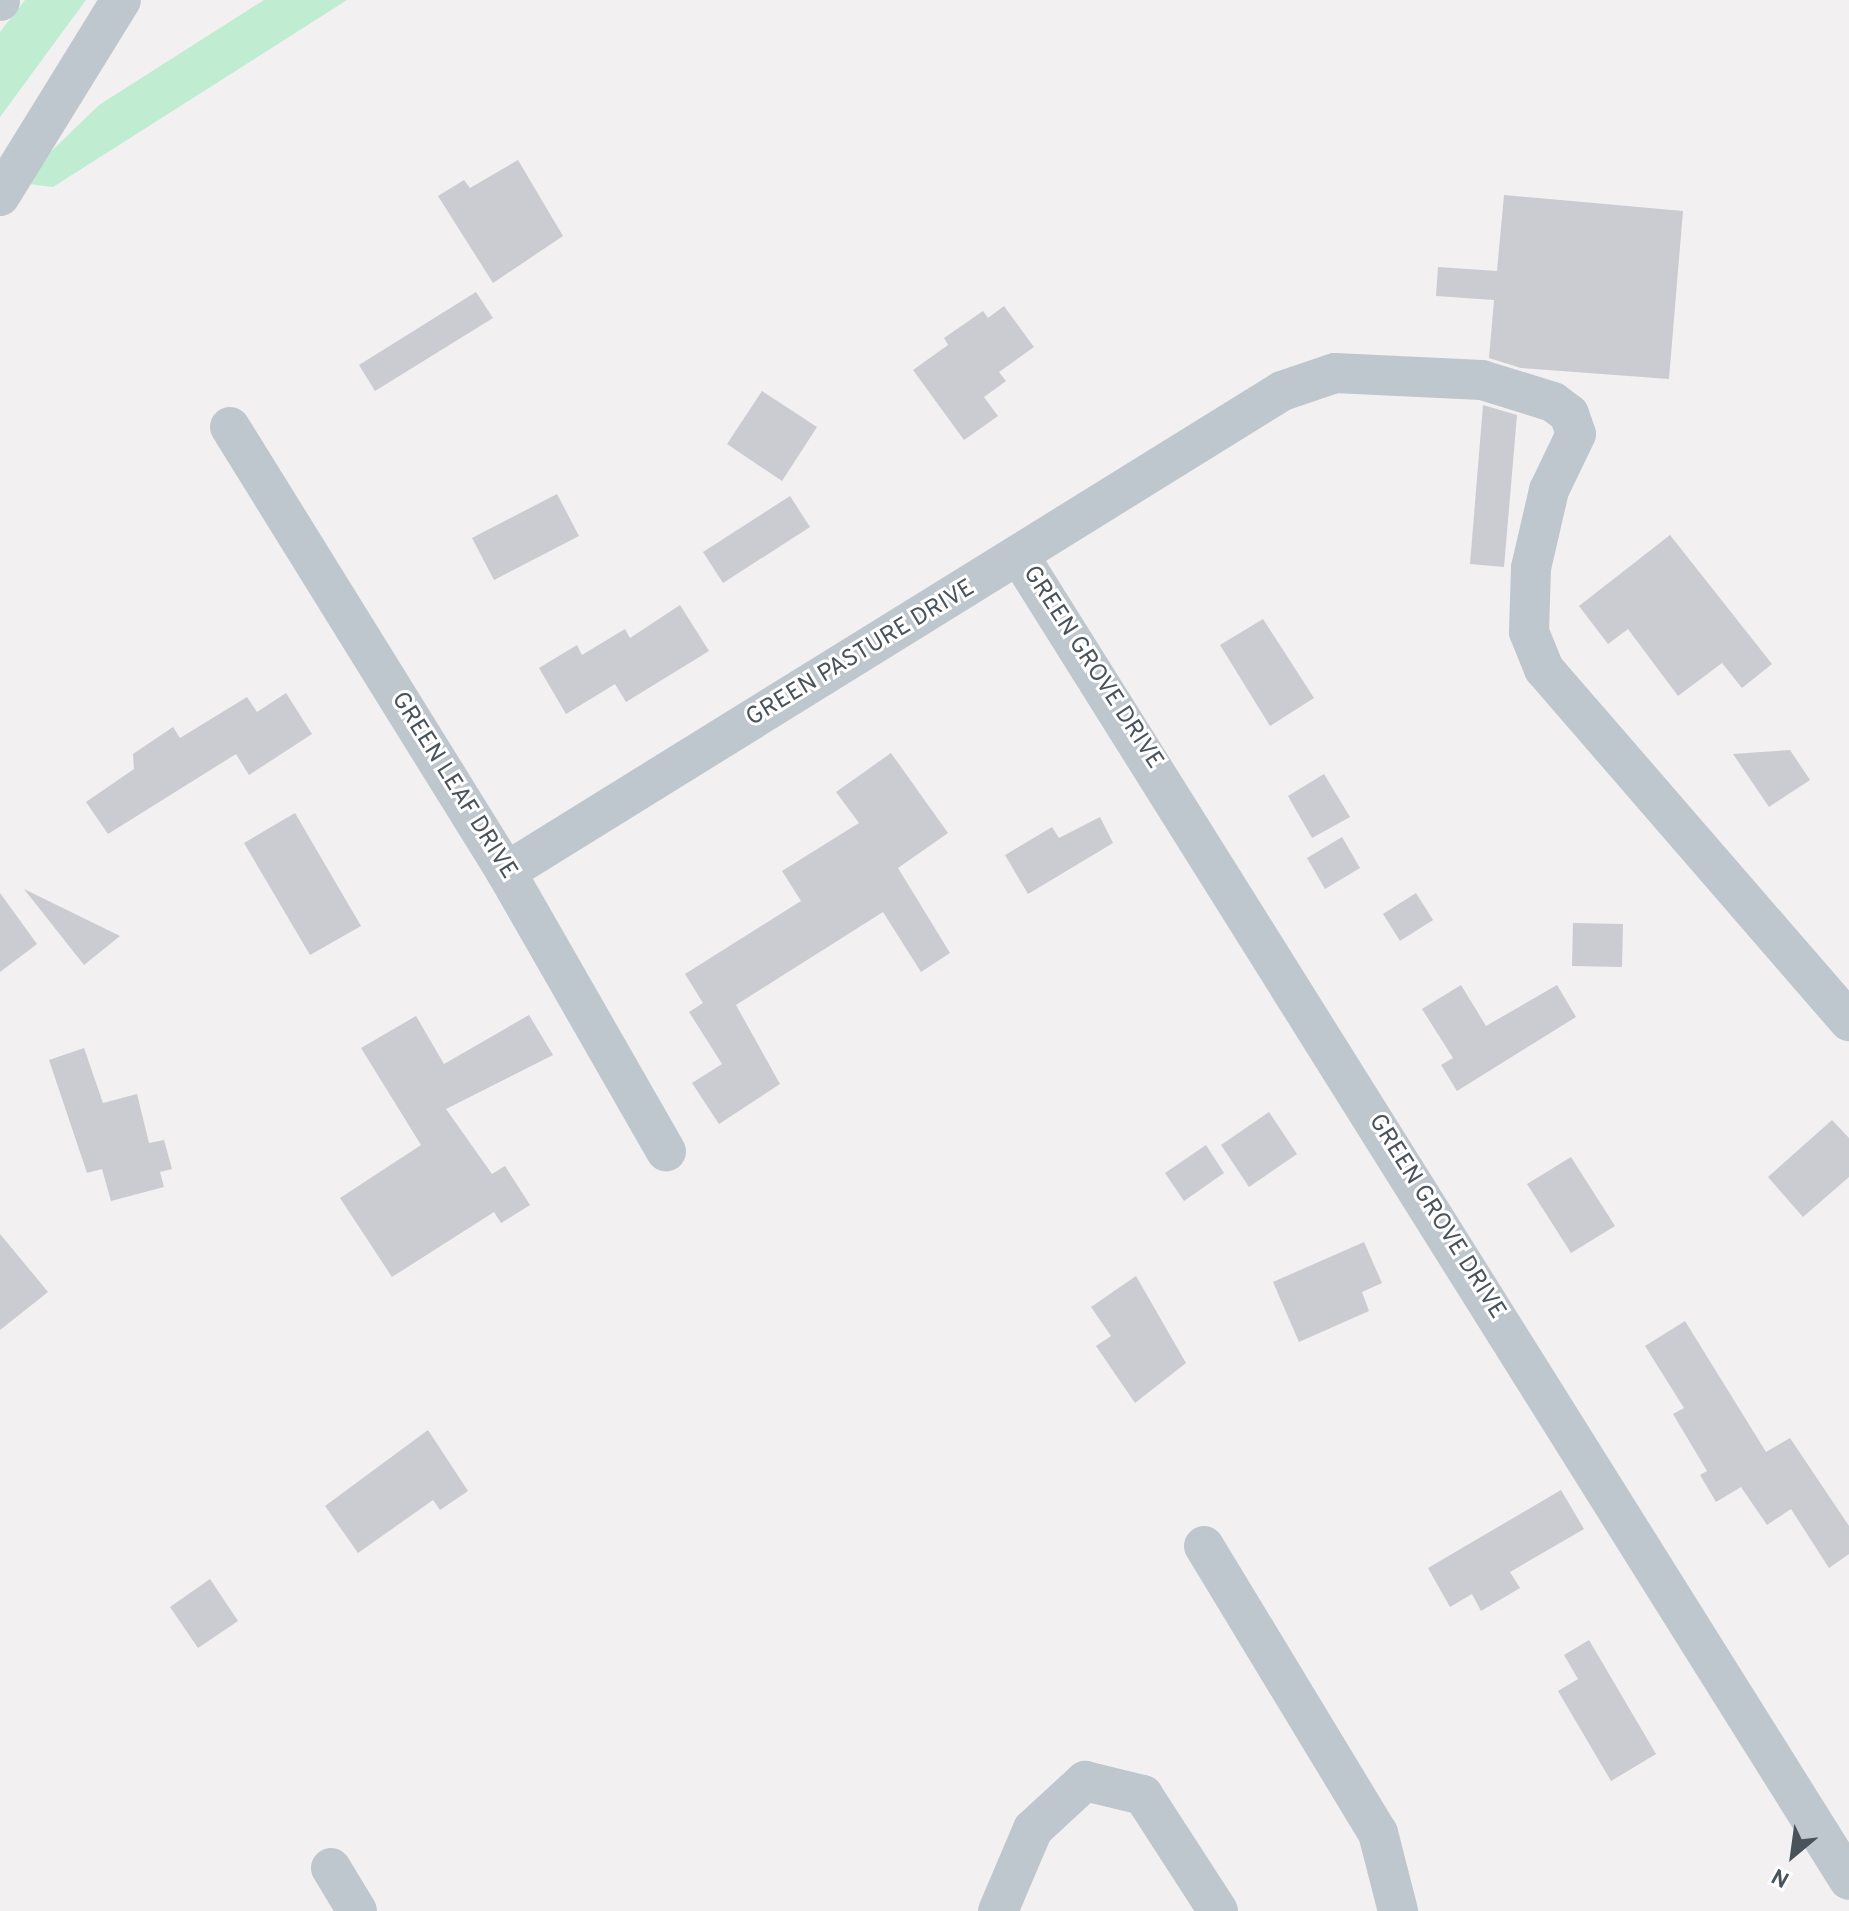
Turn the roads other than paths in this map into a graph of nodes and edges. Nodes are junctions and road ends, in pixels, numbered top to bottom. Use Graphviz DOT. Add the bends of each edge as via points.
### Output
graph roads {
  1 [pos="121,0"];
  2 [pos="0,196"];
  3 [pos="230,427"];
  4 [pos="1020,557"];
  5 [pos="506,872"];
  6 [pos="1849,1021"];
  7 [pos="666,1151"];
  8 [pos="1204,1546"];
  9 [pos="331,1868"];
  10 [pos="1849,1880"];
  11 [pos="357,1911"];
  12 [pos="998,1911"];
  13 [pos="1218,1911"];
  14 [pos="1398,1911"];
  1 -- 2 [label="street"];
  3 -- 5 [label="street, GREEN LEAF DRIVE"];
  4 -- 5 [label="street, GREEN PASTURE DRIVE"];
  4 -- 6 [label="street, GREEN PASTURE DRIVE" via="1210,430 1282,391 1335,373 1482,380 1532,391 1569,414 1576,434 1549,490 1531,568 1529,632 1544,669"];
  4 -- 10 [label="street, GREEN GROVE DRIVE"];
  5 -- 7 [label="street, GREEN LEAF DRIVE"];
  8 -- 14 [label="street" via="1378,1833"];
  9 -- 11 [label="street"];
  12 -- 13 [label="street" via="1033,1829 1085,1781 1143,1795"];
}
